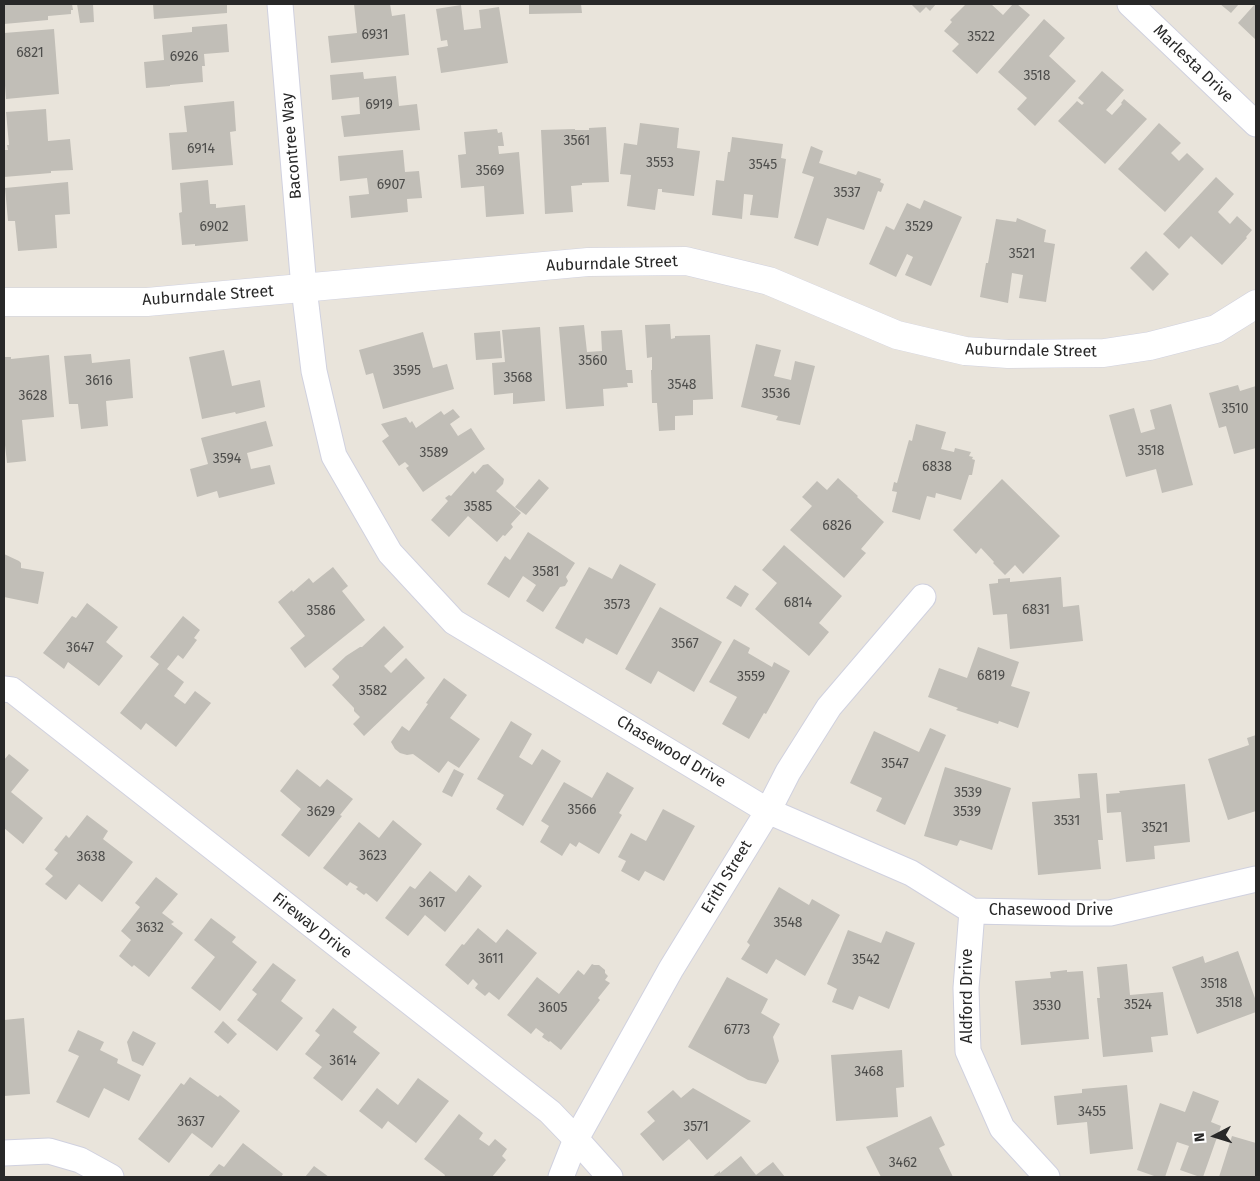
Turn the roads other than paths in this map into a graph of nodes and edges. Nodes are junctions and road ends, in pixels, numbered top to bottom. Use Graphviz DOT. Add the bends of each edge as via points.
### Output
graph roads {
  1 [pos="280,4"];
  2 [pos="1130,4"];
  3 [pos="1256,124"];
  4 [pos="304,288"];
  5 [pos="4,302"];
  6 [pos="1256,304"];
  7 [pos="924,598"];
  8 [pos="4,689"];
  9 [pos="768,811"];
  10 [pos="1256,879"];
  11 [pos="972,910"];
  12 [pos="576,1139"];
  13 [pos="4,1153"];
  14 [pos="111,1177"];
  15 [pos="561,1177"];
  16 [pos="610,1177"];
  17 [pos="1047,1177"];
  1 -- 4 [label="street, Bacontree Way"];
  2 -- 3 [label="street, Marlesta Drive"];
  4 -- 5 [label="street, Auburndale Street" via="147,302"];
  4 -- 6 [label="street, Auburndale Street" via="588,262 686,261 770,281 897,335 965,352 1008,354 1104,353 1150,346 1216,329"];
  4 -- 9 [label="street, Chasewood Drive" via="314,371 334,456 390,553 454,622"];
  7 -- 9 [label="street, Erith Street" via="829,707"];
  8 -- 12 [label="street, Fireway Drive" via="12,690 550,1112"];
  9 -- 11 [label="street, Chasewood Drive" via="911,873"];
  9 -- 12 [label="street, Erith Street" via="671,969"];
  10 -- 11 [label="street, Chasewood Drive" via="1110,913"];
  11 -- 17 [label="street, Aldford Drive" via="966,988 968,1051 1002,1128"];
  12 -- 15 [label="street, Erith Street"];
  12 -- 16 [label="street, Fireway Drive"];
  13 -- 14 [label="street" via="49,1151 80,1160"];
}
